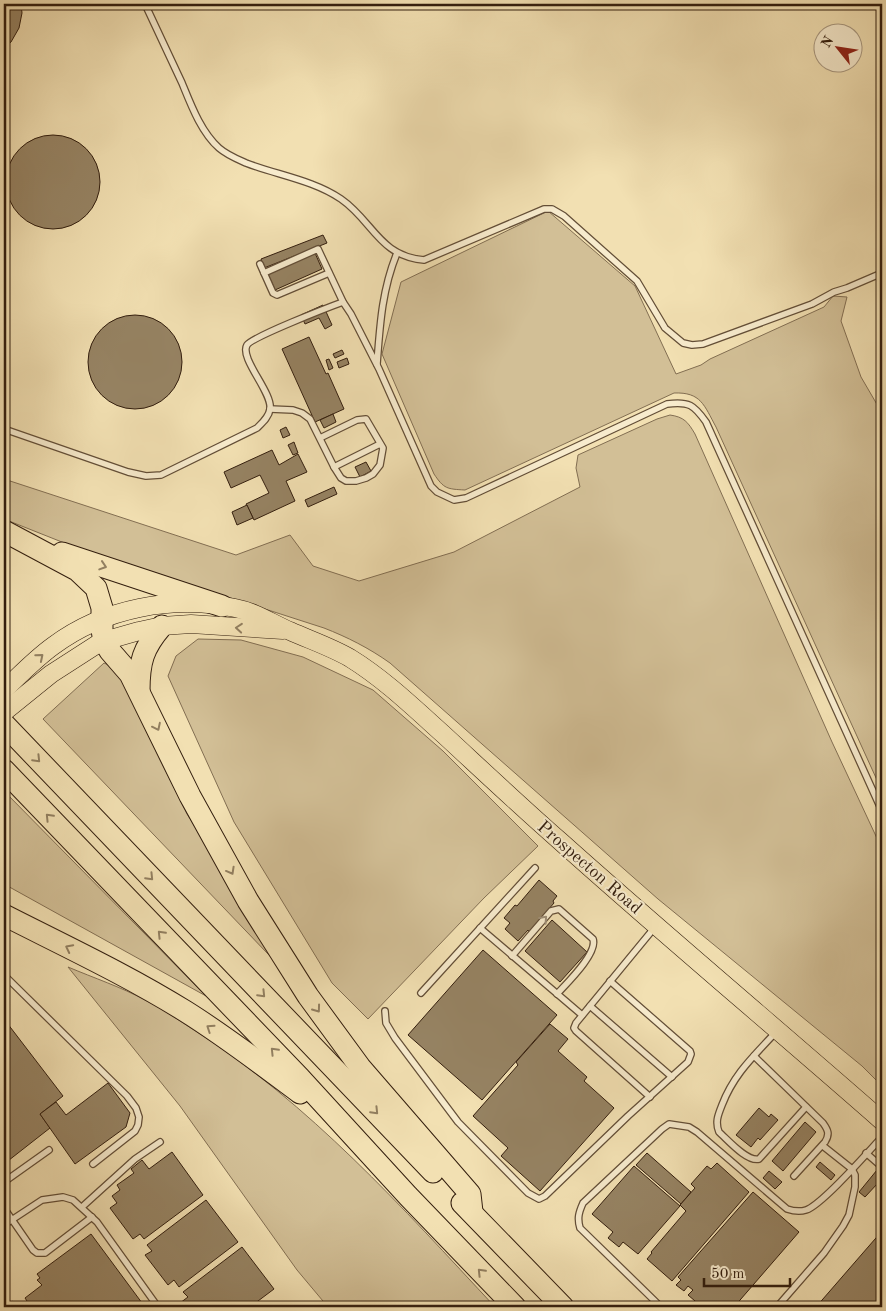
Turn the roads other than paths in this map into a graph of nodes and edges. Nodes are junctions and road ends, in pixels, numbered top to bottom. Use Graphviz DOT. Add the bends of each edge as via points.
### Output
graph roads {
  1 [pos="145,4"];
  2 [pos="397,253"];
  3 [pos="260,264"];
  4 [pos="264,273"];
  5 [pos="329,273"];
  6 [pos="882,273"];
  7 [pos="342,302"];
  8 [pos="377,364"];
  9 [pos="270,409"];
  10 [pos="4,430"];
  11 [pos="320,438"];
  12 [pos="380,444"];
  13 [pos="334,467"];
  14 [pos="4,531"];
  15 [pos="24,540"];
  16 [pos="222,606"];
  17 [pos="102,618"];
  18 [pos="162,626"];
  19 [pos="288,631"];
  20 [pos="104,641"];
  21 [pos="4,690"];
  22 [pos="140,691"];
  23 [pos="6,714"];
  24 [pos="4,770"];
  25 [pos="882,811"];
  26 [pos="535,868"];
  27 [pos="4,915"];
  28 [pos="657,925"];
  29 [pos="480,928"];
  30 [pos="512,956"];
  31 [pos="4,975"];
  32 [pos="610,981"];
  33 [pos="421,993"];
  34 [pos="557,994"];
  35 [pos="590,1006"];
  36 [pos="385,1011"];
  37 [pos="582,1016"];
  38 [pos="778,1030"];
  39 [pos="754,1056"];
  40 [pos="672,1077"];
  41 [pos="650,1097"];
  42 [pos="806,1106"];
  43 [pos="882,1121"];
  44 [pos="348,1130"];
  45 [pos="882,1137"];
  46 [pos="160,1142"];
  47 [pos="823,1146"];
  48 [pos="49,1150"];
  49 [pos="866,1154"];
  50 [pos="94,1164"];
  51 [pos="882,1167"];
  52 [pos="852,1169"];
  53 [pos="794,1176"];
  54 [pos="4,1182"];
  55 [pos="82,1207"];
  56 [pos="4,1208"];
  57 [pos="472,1212"];
  58 [pos="92,1217"];
  59 [pos="11,1220"];
  60 [pos="4,1225"];
  61 [pos="158,1307"];
  62 [pos="515,1307"];
  63 [pos="563,1307"];
  64 [pos="661,1307"];
  65 [pos="778,1307"];
  1 -- 2 [label="lane" via="196,114 219,148 246,163 326,190 348,205 384,244"];
  2 -- 6 [label="lane" via="410,259 424,260 544,209 552,209 638,281 665,328 683,343 692,345 703,344 812,304"];
  2 -- 8 [label="lane" via="382,304"];
  3 -- 4 [label="lane"];
  4 -- 5 [label="lane" via="277,295"];
  4 -- 5 [label="lane" via="318,249"];
  5 -- 7 [label="lane"];
  7 -- 8 [label="lane"];
  7 -- 9 [label="lane" via="247,345 248,357 269,400"];
  8 -- 25 [label="lane" via="431,486 454,500 499,484 667,404 680,402 694,407 706,422"];
  9 -- 10 [label="lane" via="257,428 155,477 128,472"];
  9 -- 11 [label="lane" via="302,413 310,419"];
  11 -- 12 [label="lane" via="366,418"];
  11 -- 13 [label="lane"];
  12 -- 13 [label="lane"];
  12 -- 13 [label="lane" via="383,448 380,465 366,478 346,481"];
  14 -- 15 [label="highway"];
  15 -- 16 [label="highway, one-way"];
  15 -- 17 [label="highway" via="88,579 100,597"];
  16 -- 17 [label="main road, Prospecton Road" via="158,605"];
  16 -- 19 [label="main road, Prospecton Road" via="250,612"];
  17 -- 20 [label="highway"];
  21 -- 17 [label="main road, Prospecton Road, one-way" via="54,645"];
  19 -- 18 [label="main road, Prospecton Road, one-way" via="212,625"];
  18 -- 20 [label="main road, Prospecton Road"];
  18 -- 22 [label="highway" via="141,659"];
  19 -- 28 [label="main road, Prospecton Road" via="327,646 377,677"];
  20 -- 22 [label="highway"];
  20 -- 23 [label="main road, Prospecton Road" via="51,674"];
  22 -- 57 [label="highway, one-way" via="190,796 248,901 308,996 360,1067 470,1194"];
  23 -- 57 [label="highway, one-way"];
  44 -- 24 [label="highway, one-way"];
  26 -- 29 [label="lane"];
  44 -- 27 [label="highway, one-way" via="259,1062 186,1012 116,971"];
  28 -- 32 [label="lane"];
  28 -- 38 [label="main road, Prospecton Road"];
  29 -- 30 [label="lane"];
  29 -- 33 [label="lane"];
  30 -- 34 [label="lane"];
  30 -- 34 [label="lane, one-way" via="555,909 593,938 595,943 591,954"];
  31 -- 50 [label="lane" via="109,1077 136,1108 139,1117 135,1131"];
  32 -- 35 [label="lane"];
  32 -- 40 [label="lane" via="690,1051 688,1062"];
  34 -- 37 [label="lane"];
  35 -- 37 [label="lane"];
  35 -- 40 [label="lane"];
  36 -- 41 [label="lane" via="386,1023 458,1122 534,1198 545,1196"];
  37 -- 41 [label="lane" via="574,1025 576,1032"];
  38 -- 39 [label="lane"];
  38 -- 43 [label="main road, Prospecton Road"];
  39 -- 42 [label="lane"];
  39 -- 42 [label="lane" via="728,1090 717,1122 720,1132 748,1158 756,1160"];
  40 -- 41 [label="lane"];
  42 -- 47 [label="lane" via="828,1131"];
  62 -- 44 [label="highway, one-way"];
  45 -- 49 [label="lane"];
  46 -- 55 [label="lane" via="135,1159"];
  47 -- 52 [label="lane"];
  47 -- 53 [label="lane"];
  48 -- 54 [label="lane"];
  49 -- 51 [label="lane"];
  49 -- 52 [label="lane"];
  52 -- 64 [label="lane" via="812,1207 806,1210 787,1209 697,1132 669,1124 662,1129 584,1203 578,1215 580,1228"];
  52 -- 65 [label="lane" via="856,1179 849,1215 824,1253"];
  55 -- 58 [label="lane"];
  55 -- 59 [label="lane" via="63,1197 49,1198"];
  56 -- 59 [label="lane"];
  57 -- 63 [label="highway"];
  58 -- 59 [label="lane" via="41,1254 33,1250"];
  58 -- 61 [label="lane"];
  59 -- 60 [label="lane"];
}
